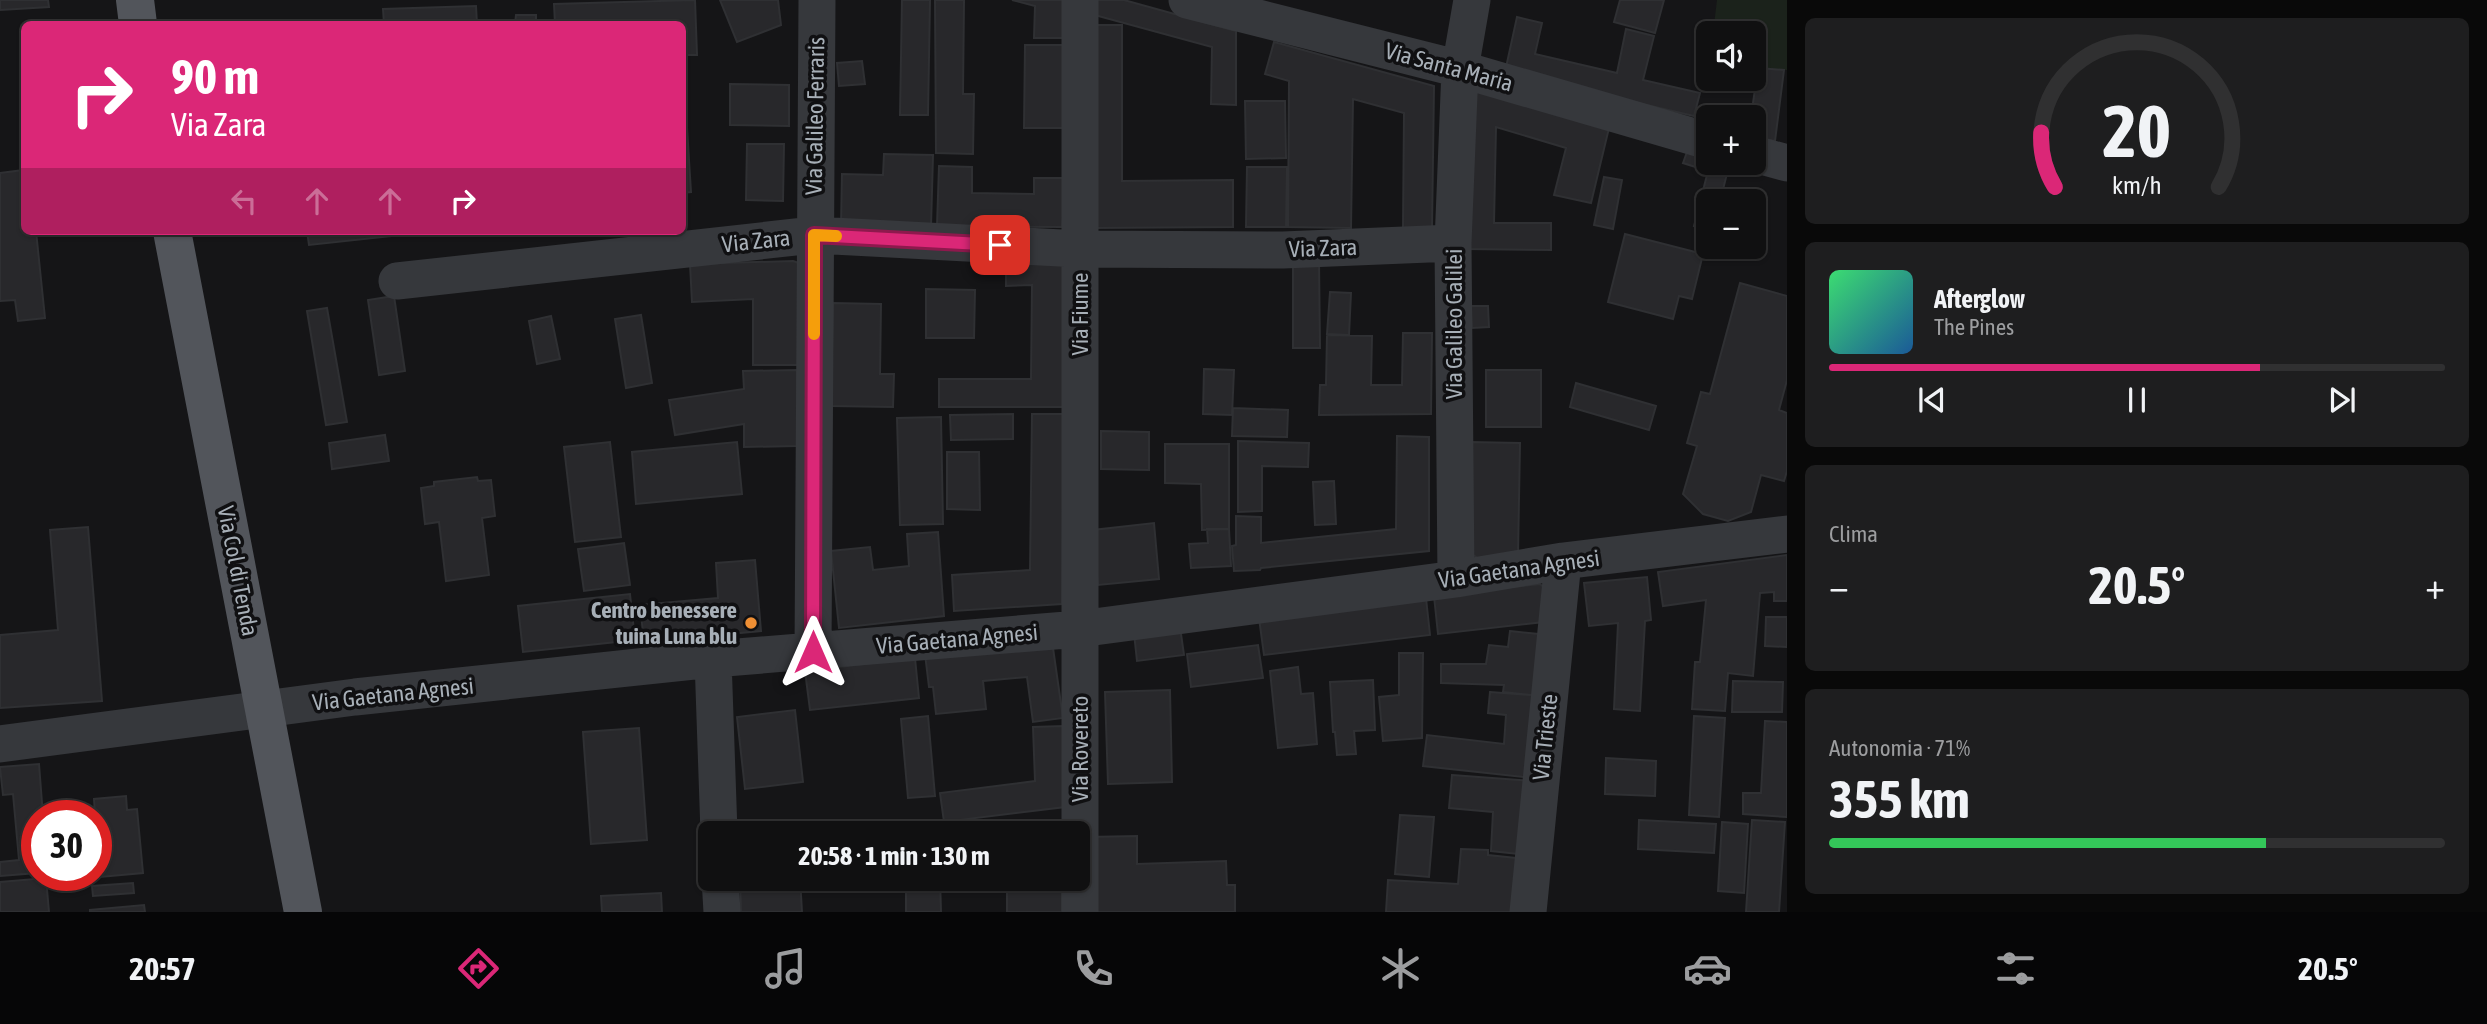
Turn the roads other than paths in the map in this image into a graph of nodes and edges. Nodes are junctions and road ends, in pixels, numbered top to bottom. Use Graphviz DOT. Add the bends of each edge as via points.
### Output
graph roads {
  1 [pos="135,0"];
  2 [pos="817,0"];
  3 [pos="1080,0"];
  4 [pos="1187,0"];
  5 [pos="1472,0"];
  6 [pos="138,21"];
  7 [pos="1460,69"];
  8 [pos="1696,138"];
  9 [pos="1766,157"];
  10 [pos="1787,163"];
  11 [pos="173,235"];
  12 [pos="814,235"];
  13 [pos="1453,243"];
  14 [pos="1080,249"];
  15 [pos="397,281"];
  16 [pos="1787,534"];
  17 [pos="1563,561"];
  18 [pos="1456,579"];
  19 [pos="1079,629"];
  20 [pos="813,652"];
  21 [pos="713,659"];
  22 [pos="263,709"];
  23 [pos="0,744"];
  24 [pos="719,821"];
  25 [pos="721,891"];
  26 [pos="303,912"];
  27 [pos="722,912"];
  28 [pos="1080,912"];
  29 [pos="1528,912"];
  1 -- 6 [label="main road"];
  2 -- 12 [label="street, Via Galileo Ferraris"];
  3 -- 14 [label="street, Via Fiume"];
  4 -- 7 [label="street, Via Santa Maria"];
  5 -- 7 [label="street, Via Galileo Galilei"];
  7 -- 8 [label="street, Via Santa Maria"];
  7 -- 13 [label="street, Via Galileo Galilei"];
  9 -- 10 [label="street"];
  11 -- 22 [label="main road, Via Col di Tenda"];
  12 -- 14 [label="street, Via Zara"];
  12 -- 15 [label="street, Via Zara"];
  12 -- 20 [label="street, Via Galileo Ferraris"];
  13 -- 14 [label="street, Via Zara" via="1283,250"];
  13 -- 18 [label="street, Via Galileo Galilei"];
  14 -- 19 [label="street, Via Fiume"];
  16 -- 17 [label="street, Via Gaetana Agnesi"];
  17 -- 18 [label="street, Via Gaetana Agnesi"];
  17 -- 29 [label="street, Via Trieste"];
  18 -- 19 [label="street, Via Gaetana Agnesi"];
  19 -- 20 [label="street, Via Gaetana Agnesi"];
  19 -- 28 [label="street, Via Rovereto"];
  20 -- 21 [label="street, Via Gaetana Agnesi"];
  21 -- 22 [label="street, Via Gaetana Agnesi"];
  21 -- 24 [label="street"];
  22 -- 23 [label="street, Via Gaetana Agnesi"];
  22 -- 26 [label="main road, Via Col di Tenda"];
  25 -- 27 [label="street"];
}
